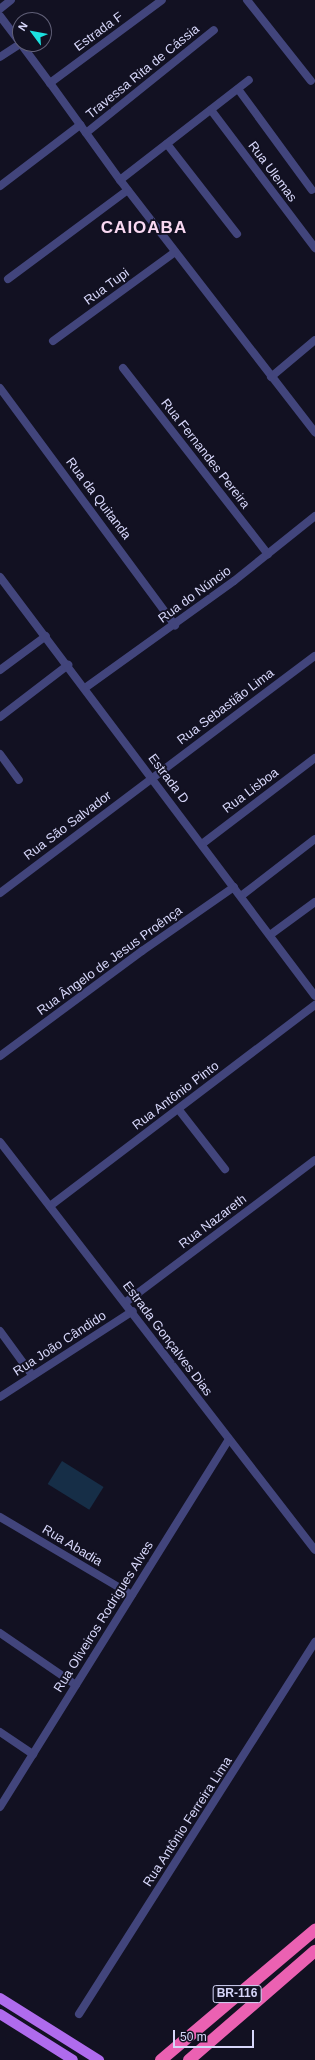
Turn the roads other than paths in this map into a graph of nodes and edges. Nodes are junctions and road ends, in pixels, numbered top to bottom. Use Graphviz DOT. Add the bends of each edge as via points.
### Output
graph roads {
  1 [pos="11,0"];
  2 [pos="162,0"];
  3 [pos="247,0"];
  4 [pos="0,9"];
  5 [pos="0,16"];
  6 [pos="214,30"];
  7 [pos="12,33"];
  8 [pos="12,49"];
  9 [pos="26,52"];
  10 [pos="0,57"];
  11 [pos="249,80"];
  12 [pos="311,80"];
  13 [pos="50,83"];
  14 [pos="238,89"];
  15 [pos="211,110"];
  16 [pos="80,125"];
  17 [pos="86,133"];
  18 [pos="167,144"];
  19 [pos="120,180"];
  20 [pos="0,186"];
  21 [pos="128,190"];
  22 [pos="312,190"];
  23 [pos="237,234"];
  24 [pos="315,248"];
  25 [pos="175,252"];
  26 [pos="8,279"];
  27 [pos="315,340"];
  28 [pos="53,341"];
  29 [pos="123,368"];
  30 [pos="271,376"];
  31 [pos="0,388"];
  32 [pos="315,432"];
  33 [pos="315,516"];
  34 [pos="268,554"];
  35 [pos="0,577"];
  36 [pos="175,625"];
  37 [pos="46,636"];
  38 [pos="315,656"];
  39 [pos="68,665"];
  40 [pos="0,670"];
  41 [pos="85,688"];
  42 [pos="0,717"];
  43 [pos="0,754"];
  44 [pos="315,758"];
  45 [pos="151,777"];
  46 [pos="19,780"];
  47 [pos="315,839"];
  48 [pos="202,844"];
  49 [pos="234,887"];
  50 [pos="0,893"];
  51 [pos="241,896"];
  52 [pos="315,902"];
  53 [pos="270,935"];
  54 [pos="315,996"];
  55 [pos="315,1005"];
  56 [pos="0,1056"];
  57 [pos="179,1110"];
  58 [pos="0,1142"];
  59 [pos="315,1160"];
  60 [pos="225,1169"];
  61 [pos="50,1206"];
  62 [pos="126,1302"];
  63 [pos="133,1311"];
  64 [pos="0,1331"];
  65 [pos="32,1375"];
  66 [pos="0,1397"];
  67 [pos="228,1440"];
  68 [pos="0,1517"];
  69 [pos="315,1550"];
  70 [pos="132,1595"];
  71 [pos="0,1633"];
  72 [pos="315,1642"];
  73 [pos="76,1685"];
  74 [pos="0,1732"];
  75 [pos="33,1754"];
  76 [pos="0,1807"];
  77 [pos="315,1930"];
  78 [pos="315,1951"];
  79 [pos="0,1998"];
  80 [pos="0,2014"];
  81 [pos="79,2014"];
  82 [pos="73,2060"];
  83 [pos="99,2060"];
  84 [pos="161,2060"];
  85 [pos="189,2060"];
  1 -- 4 [label="street"];
  2 -- 13 [label="street, Estrada F"];
  3 -- 12 [label="street"];
  5 -- 7 [label="street"];
  6 -- 17 [label="street, Travessa Rita de Cássia"];
  8 -- 10 [label="street"];
  9 -- 13 [label="street"];
  11 -- 14 [label="street"];
  13 -- 16 [label="street"];
  14 -- 15 [label="street"];
  14 -- 22 [label="street"];
  15 -- 18 [label="street"];
  15 -- 24 [label="street, Rua Ulemas"];
  16 -- 17 [label="street"];
  16 -- 20 [label="street"];
  17 -- 19 [label="street"];
  18 -- 19 [label="street"];
  18 -- 23 [label="street"];
  19 -- 21 [label="street"];
  21 -- 25 [label="street"];
  21 -- 26 [label="street"];
  25 -- 28 [label="street, Rua Tupi"];
  25 -- 30 [label="street"];
  27 -- 30 [label="street"];
  29 -- 34 [label="street, Rua Fernandes Pereira"];
  30 -- 32 [label="street"];
  31 -- 36 [label="street, Rua da Quitanda"];
  33 -- 34 [label="street, Rua do Núncio"];
  34 -- 36 [label="street, Rua do Núncio"];
  35 -- 37 [label="street, Estrada D"];
  36 -- 41 [label="street, Rua do Núncio"];
  37 -- 39 [label="street, Estrada D"];
  37 -- 40 [label="street"];
  38 -- 45 [label="street, Rua Sebastião Lima"];
  39 -- 41 [label="street, Estrada D"];
  39 -- 42 [label="street"];
  41 -- 45 [label="street, Estrada D"];
  43 -- 46 [label="street"];
  44 -- 48 [label="street, Rua Lisboa"];
  45 -- 48 [label="street, Estrada D"];
  45 -- 50 [label="street, Rua São Salvador"];
  47 -- 51 [label="street"];
  48 -- 49 [label="street, Estrada D"];
  49 -- 51 [label="street, Estrada D"];
  49 -- 56 [label="street, Rua Ângelo de Jesus Proênça"];
  51 -- 53 [label="street, Estrada D"];
  52 -- 53 [label="street"];
  53 -- 54 [label="street, Estrada D"];
  55 -- 57 [label="street, Rua Antônio Pinto"];
  57 -- 60 [label="street"];
  57 -- 61 [label="street, Rua Antônio Pinto"];
  58 -- 61 [label="street, Estrada Gonçalves Dias"];
  59 -- 62 [label="street, Rua Nazareth"];
  61 -- 62 [label="street, Estrada Gonçalves Dias"];
  62 -- 63 [label="street, Estrada Gonçalves Dias"];
  63 -- 65 [label="street, Rua João Cândido"];
  63 -- 67 [label="street, Estrada Gonçalves Dias"];
  64 -- 65 [label="street"];
  65 -- 66 [label="street, Rua João Cândido"];
  67 -- 69 [label="street, Estrada Gonçalves Dias"];
  67 -- 70 [label="street, Rua Oliveiros Rodrigues Alves"];
  68 -- 70 [label="street, Rua Abadia"];
  70 -- 73 [label="street, Rua Oliveiros Rodrigues Alves"];
  71 -- 73 [label="street"];
  72 -- 81 [label="street, Rua Antônio Ferreira Lima"];
  73 -- 75 [label="street, Rua Oliveiros Rodrigues Alves"];
  74 -- 75 [label="street"];
  75 -- 76 [label="street, Rua Oliveiros Rodrigues Alves"];
  77 -- 84 [label="highway, BR-116"];
  78 -- 85 [label="highway, BR-116"];
  79 -- 83 [label="main road"];
  80 -- 82 [label="main road"];
}
